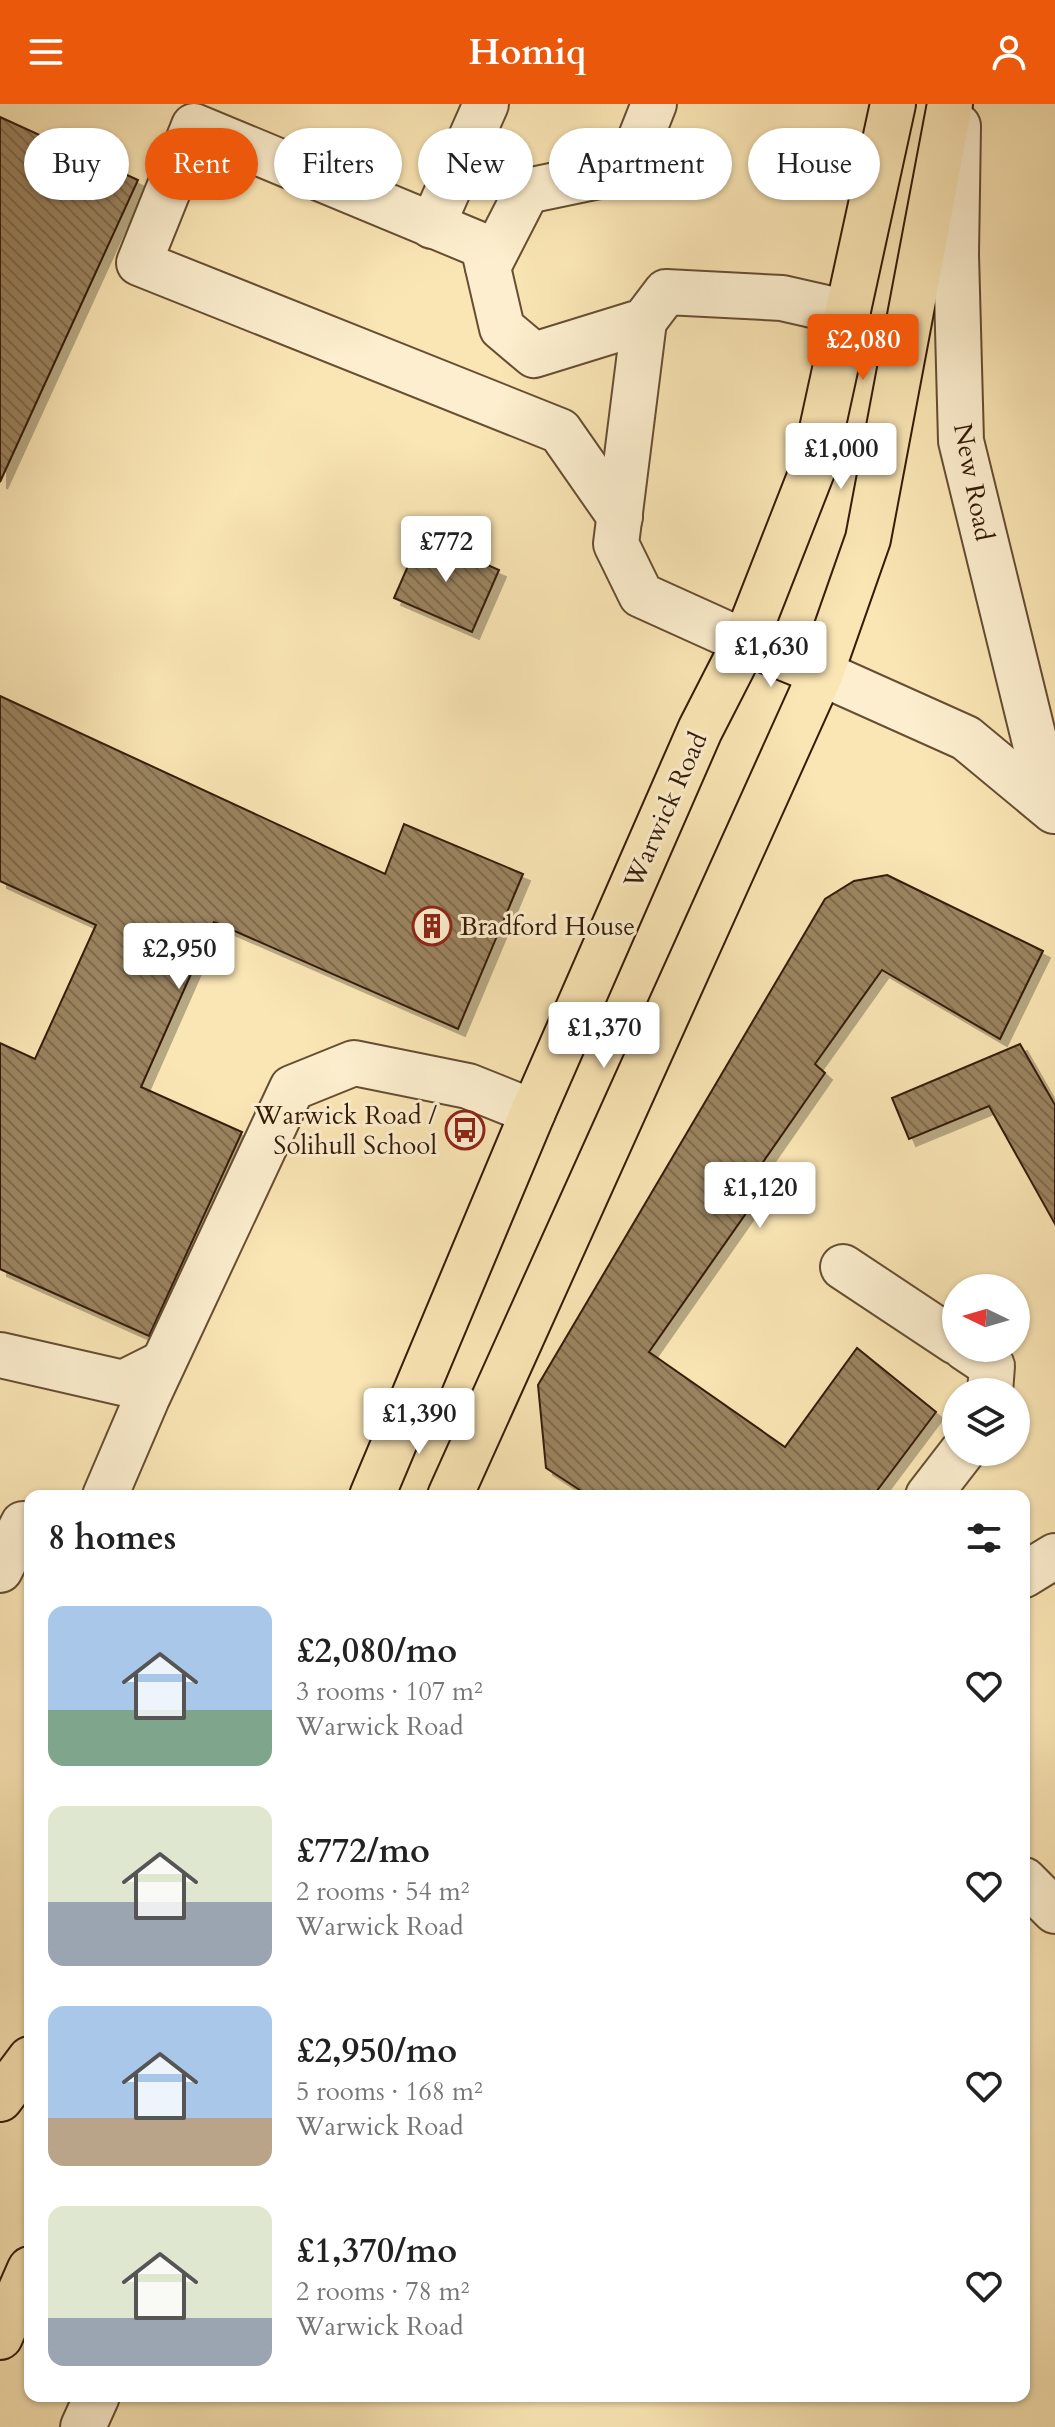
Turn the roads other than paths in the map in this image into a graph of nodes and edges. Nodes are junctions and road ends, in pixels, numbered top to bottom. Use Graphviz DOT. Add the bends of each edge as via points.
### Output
graph roads {
  1 [pos="486,104"];
  2 [pos="654,104"];
  3 [pos="876,104"];
  4 [pos="893,104"];
  5 [pos="950,104"];
  6 [pos="958,104"];
  7 [pos="432,226"];
  8 [pos="488,267"];
  9 [pos="848,313"];
  10 [pos="644,321"];
  11 [pos="620,517"];
  12 [pos="745,642"];
  13 [pos="821,673"];
  14 [pos="1052,808"];
  15 [pos="533,1112"];
  16 [pos="843,1267"];
  17 [pos="942,1333"];
  18 [pos="0,1355"];
  19 [pos="163,1363"];
  20 [pos="951,1466"];
  21 [pos="392,1489"];
  22 [pos="108,1490"];
  23 [pos="453,1490"];
  24 [pos="933,1490"];
  25 [pos="24,1524"];
  26 [pos="1055,1556"];
  27 [pos="0,1570"];
  28 [pos="1030,1571"];
  29 [pos="1030,1886"];
  30 [pos="1055,1911"];
  31 [pos="24,2067"];
  32 [pos="0,2099"];
  33 [pos="24,2260"];
  34 [pos="0,2281"];
  35 [pos="24,2283"];
  36 [pos="0,2337"];
  37 [pos="94,2402"];
  38 [pos="83,2427"];
  1 -- 7 [label="street"];
  2 -- 8 [label="street" via="628,170 527,191"];
  3 -- 9 [label="main road"];
  4 -- 9 [label="main road, Warwick Road"];
  5 -- 13 [label="main road" via="868,539"];
  6 -- 14 [label="street, New Road" via="961,441"];
  7 -- 8 [label="street" via="483,246"];
  7 -- 11 [label="street" via="194,126 139,263 560,431"];
  8 -- 10 [label="street" via="502,328 534,355"];
  9 -- 10 [label="street" via="782,298 666,292"];
  9 -- 12 [label="main road, Warwick Road" via="814,466"];
  10 -- 11 [label="street"];
  11 -- 12 [label="street" via="616,544 641,595"];
  12 -- 13 [label="main road"];
  12 -- 15 [label="main road, Warwick Road" via="700,730"];
  13 -- 14 [label="street, New Road" via="966,738"];
  13 -- 23 [label="main road"];
  15 -- 19 [label="street" via="468,1086 354,1063 292,1088"];
  15 -- 21 [label="main road, Warwick Road"];
  16 -- 17 [label="street"];
  18 -- 19 [label="street" via="123,1383"];
  19 -- 22 [label="street"];
  20 -- 24 [label="street"];
  25 -- 27 [label="street"];
  26 -- 28 [label="street"];
  29 -- 30 [label="street"];
  31 -- 32 [label="main road"];
  33 -- 34 [label="main road"];
  35 -- 36 [label="main road"];
  37 -- 38 [label="street"];
}
